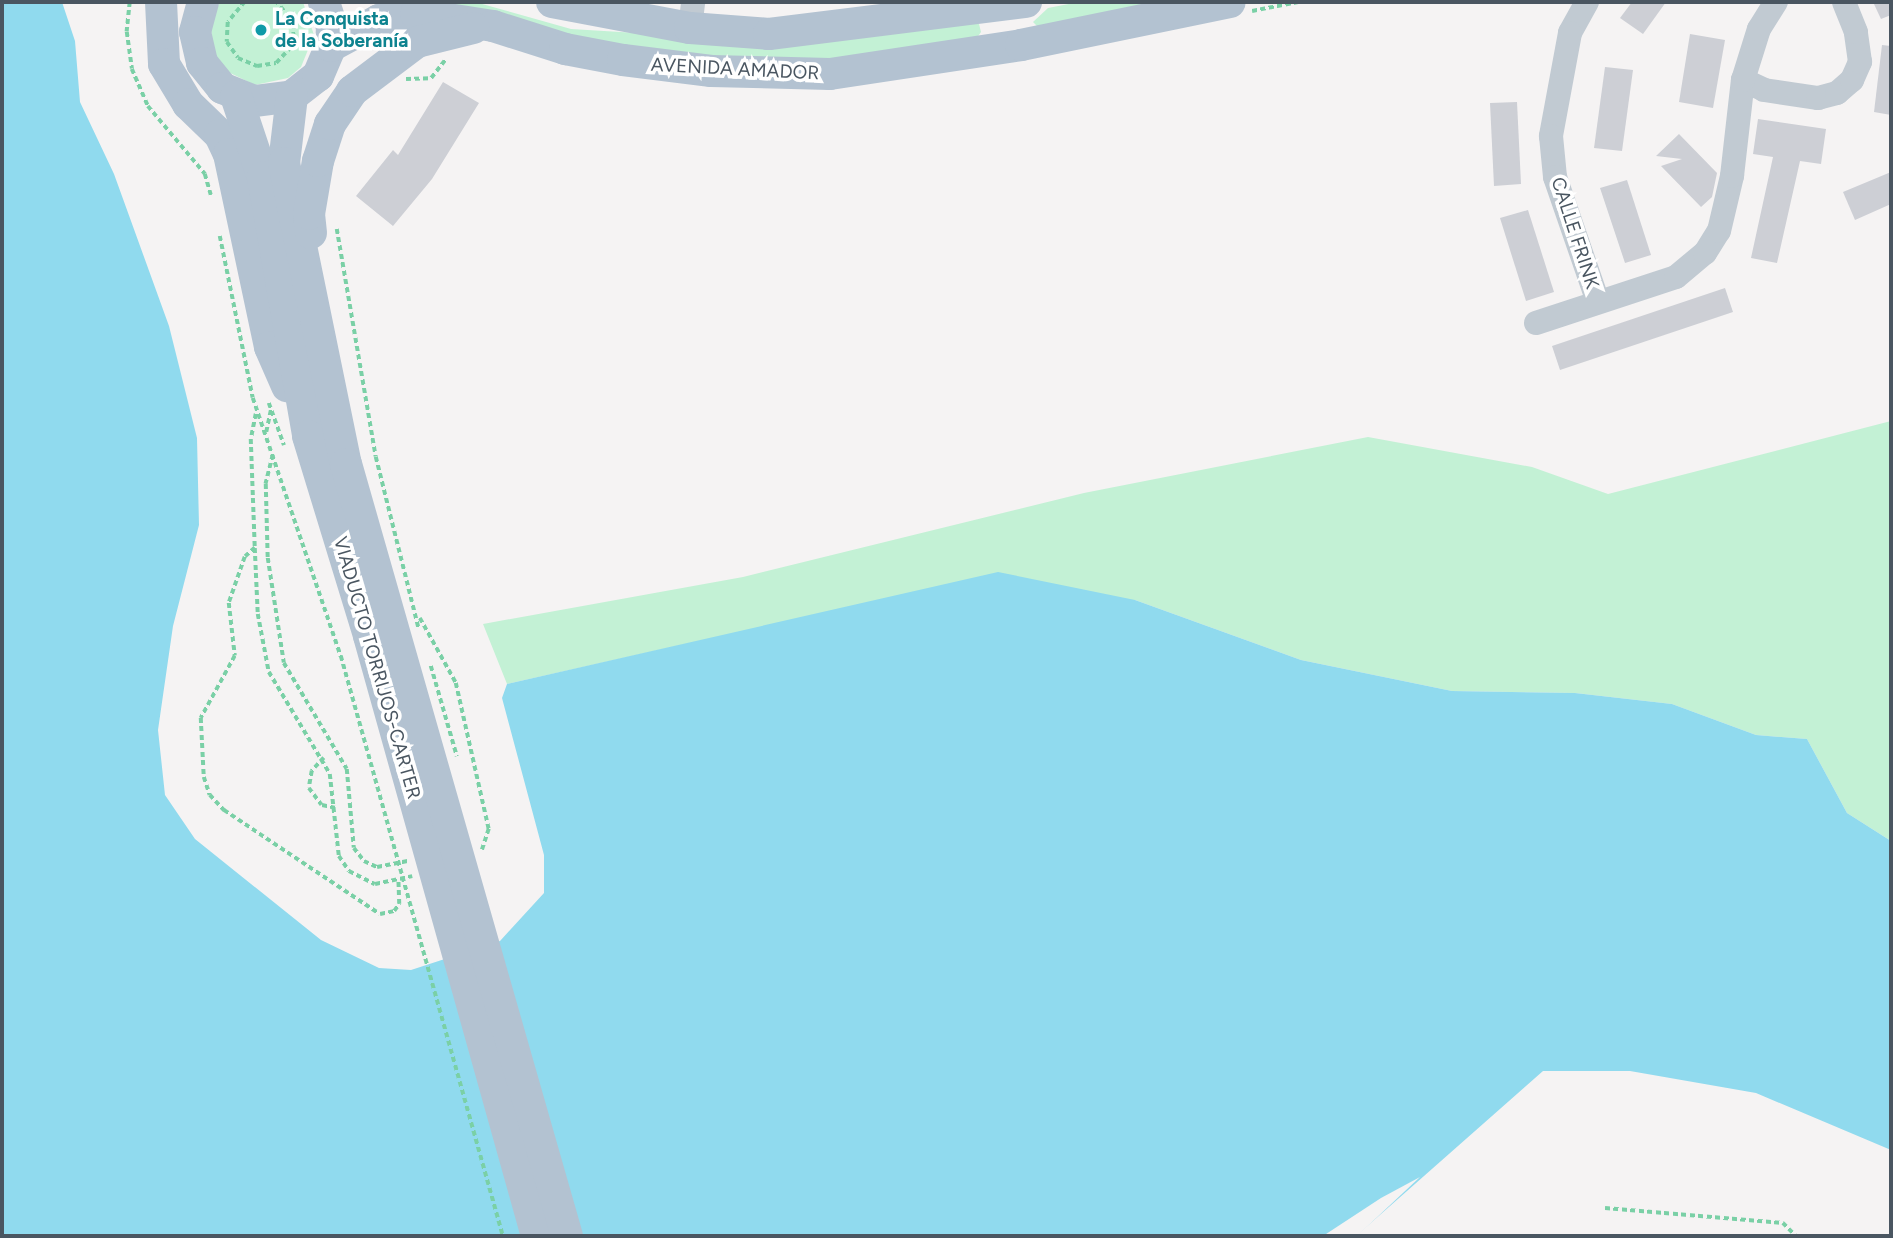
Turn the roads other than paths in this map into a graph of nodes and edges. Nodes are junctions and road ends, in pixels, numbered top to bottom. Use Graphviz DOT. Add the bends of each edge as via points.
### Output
graph roads {
  1 [pos="161,2"];
  2 [pos="203,2"];
  3 [pos="324,2"];
  4 [pos="552,2"];
  5 [pos="1026,2"];
  6 [pos="1230,2"];
  7 [pos="1587,2"];
  8 [pos="1776,2"];
  9 [pos="1844,2"];
  10 [pos="989,10"];
  11 [pos="691,15"];
  12 [pos="493,26"];
  13 [pos="1021,45"];
  14 [pos="331,46"];
  15 [pos="1743,80"];
  16 [pos="236,96"];
  17 [pos="292,96"];
  18 [pos="1598,302"];
  19 [pos="1536,323"];
  20 [pos="321,342"];
  21 [pos="308,436"];
  22 [pos="373,639"];
  23 [pos="537,1236"];
  24 [pos="567,1236"];
  1 -- 21 [label="main road" via="164,64 188,104 220,135 229,154 270,347"];
  2 -- 16 [label="main road" via="195,32 199,56 210,77"];
  3 -- 14 [label="main road" via="332,27"];
  4 -- 11 [label="main road, AVENIDA AMADOR"];
  5 -- 10 [label="main road, AVENIDA AMADOR"];
  6 -- 13 [label="main road, AVENIDA AMADOR"];
  7 -- 18 [label="street, CALLE FRINK" via="1570,33 1550,136 1555,177"];
  8 -- 15 [label="street" via="1759,29"];
  9 -- 15 [label="street" via="1856,32 1860,62 1852,80 1838,93 1818,98 1764,90"];
  10 -- 11 [label="main road, AVENIDA AMADOR" via="769,34"];
  10 -- 13 [label="main road"];
  12 -- 13 [label="main road, AVENIDA AMADOR" via="565,49 623,60 769,75 830,74"];
  12 -- 14 [label="main road, AVENIDA AMADOR" via="433,15 396,15"];
  12 -- 20 [label="main road" via="416,42 352,90 330,124 309,214"];
  14 -- 17 [label="main road" via="318,76"];
  15 -- 18 [label="street" via="1732,176 1719,231 1705,253 1676,278"];
  16 -- 17 [label="main road" via="254,101"];
  16 -- 21 [label="main road, VIADUCTO TORRIJOS-CARTER" via="263,177"];
  17 -- 20 [label="main road, VIADUCTO TORRIJOS-CARTER" via="284,163"];
  18 -- 19 [label="street"];
  20 -- 22 [label="main road, VIADUCTO TORRIJOS-CARTER" via="346,464"];
  21 -- 22 [label="main road, VIADUCTO TORRIJOS-CARTER"];
  22 -- 23 [label="main road, VIADUCTO TORRIJOS-CARTER"];
  22 -- 24 [label="main road, VIADUCTO TORRIJOS-CARTER"];
}
